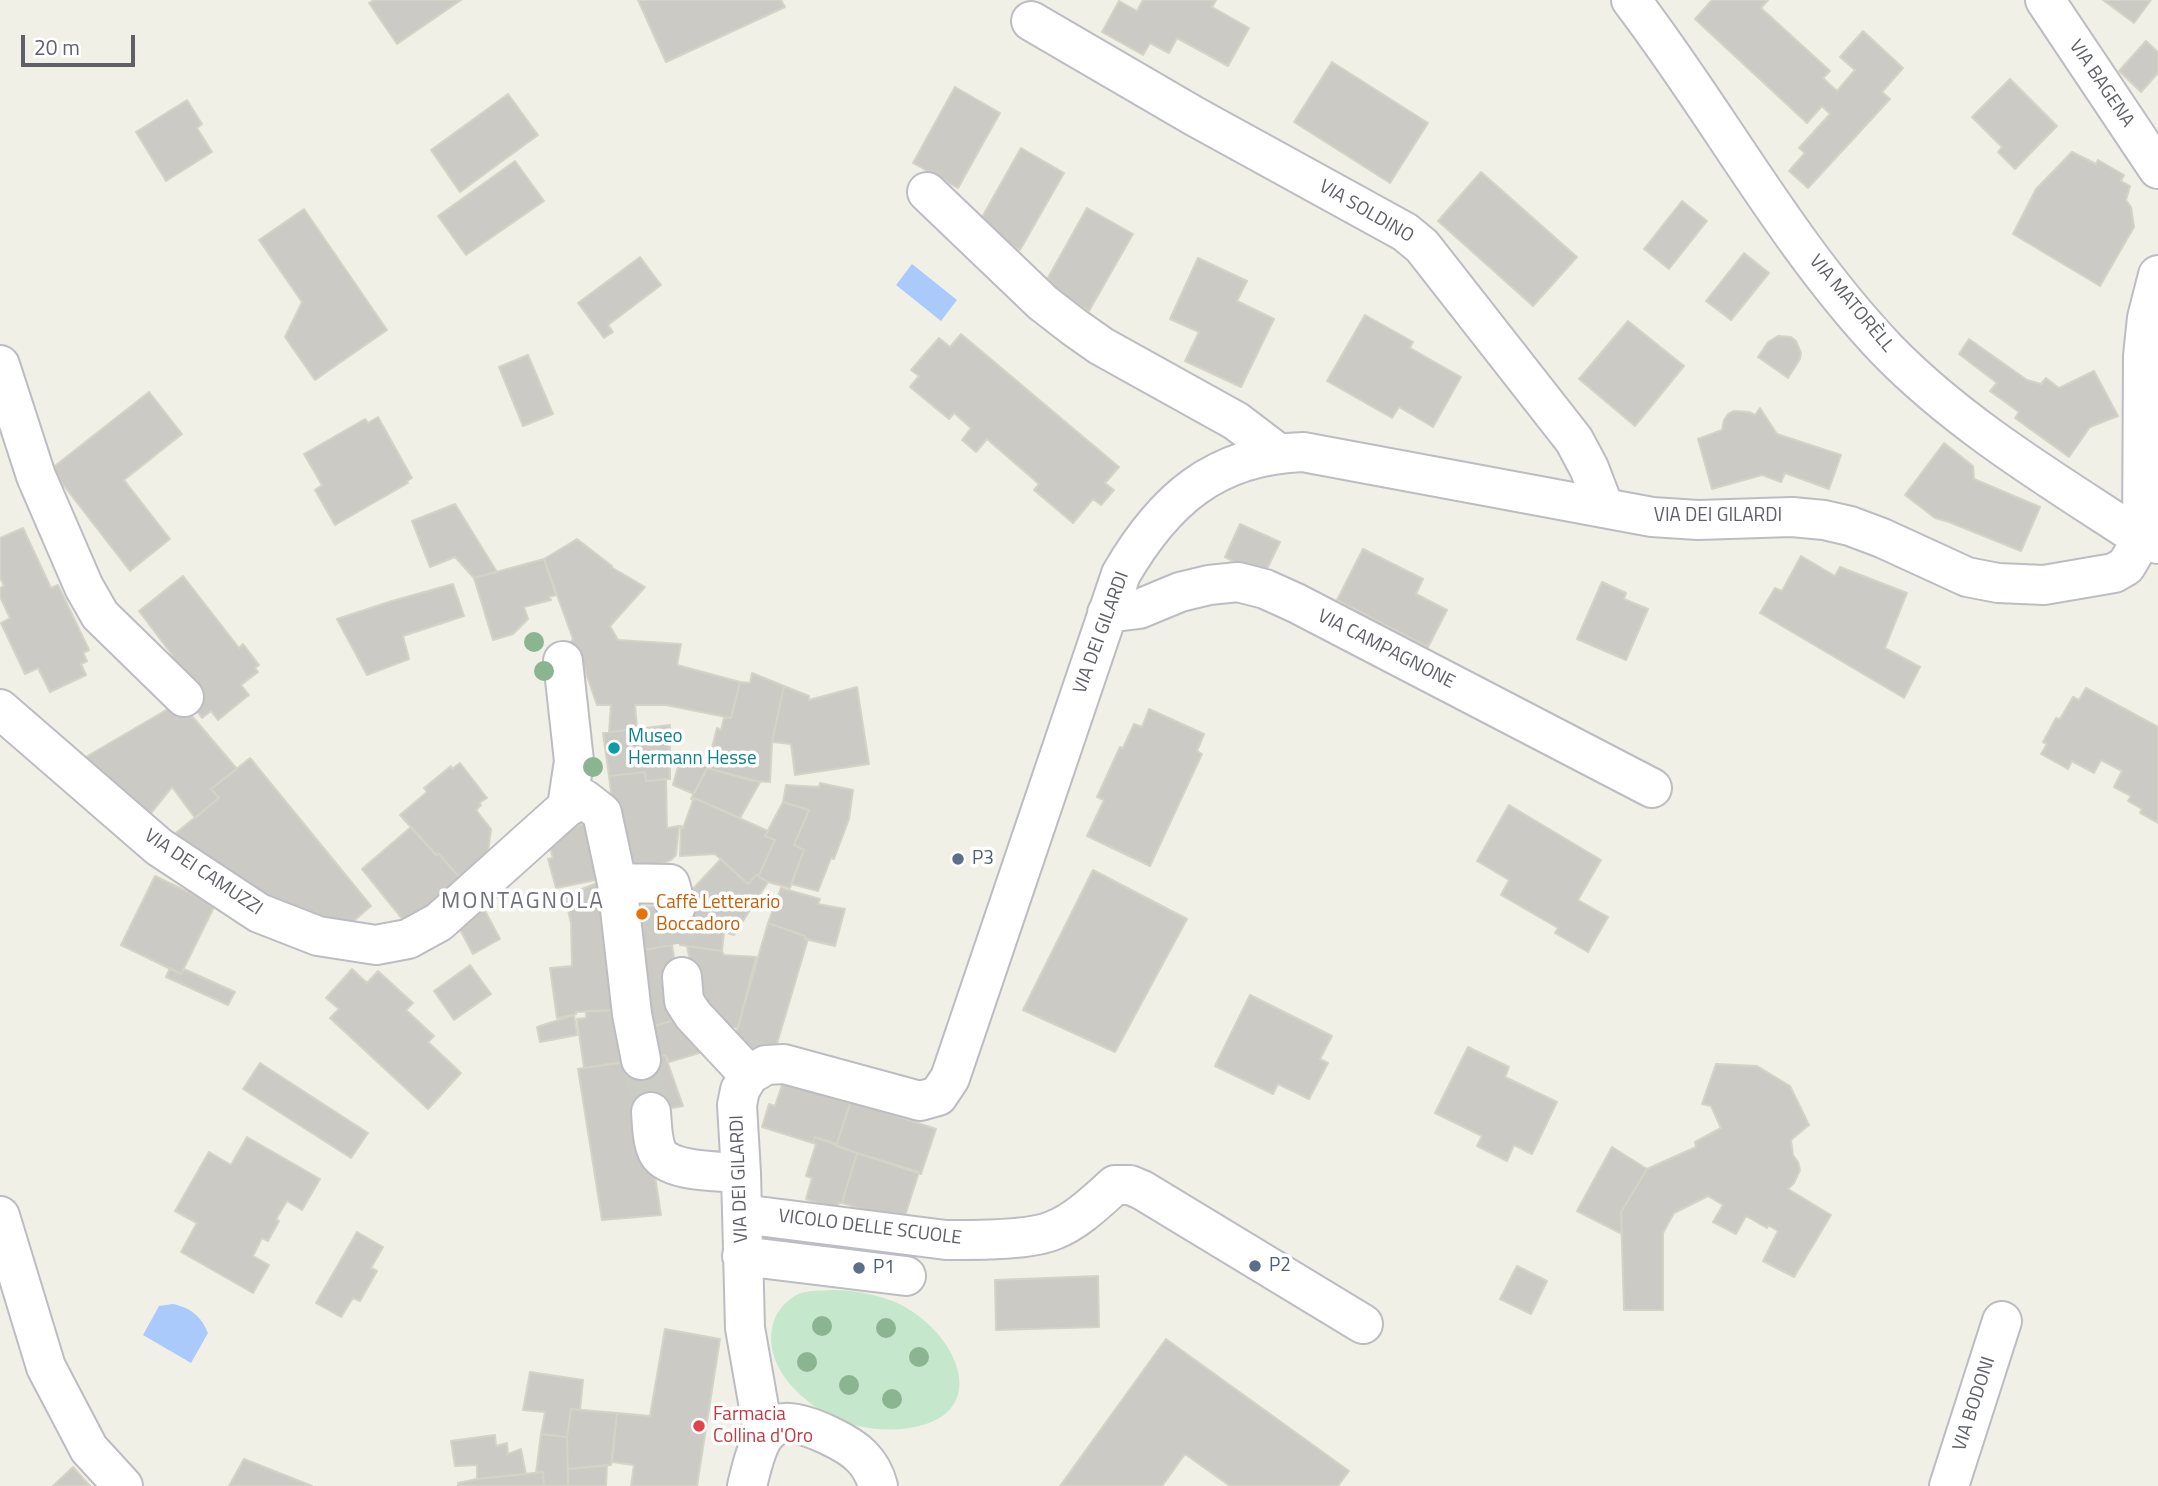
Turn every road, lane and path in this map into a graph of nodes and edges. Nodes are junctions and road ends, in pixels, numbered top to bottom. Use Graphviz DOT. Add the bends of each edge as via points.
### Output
graph roads {
  1 [pos="1631,0"];
  2 [pos="2045,0"];
  3 [pos="1031,21"];
  4 [pos="2158,169"];
  5 [pos="927,192"];
  6 [pos="2158,275"];
  7 [pos="0,365"];
  8 [pos="1278,453"];
  9 [pos="1604,507"];
  10 [pos="2150,541"];
  11 [pos="1107,613"];
  12 [pos="563,661"];
  13 [pos="184,697"];
  14 [pos="0,709"];
  15 [pos="1652,788"];
  16 [pos="584,810"];
  17 [pos="617,883"];
  18 [pos="676,906"];
  19 [pos="682,977"];
  20 [pos="641,1060"];
  21 [pos="749,1075"];
  22 [pos="651,1112"];
  23 [pos="741,1172"];
  24 [pos="742,1214"];
  25 [pos="0,1216"];
  26 [pos="742,1256"];
  27 [pos="906,1276"];
  28 [pos="2001,1321"];
  29 [pos="1363,1324"];
  30 [pos="764,1436"];
  31 [pos="123,1486"];
  32 [pos="747,1486"];
  33 [pos="877,1486"];
  34 [pos="1949,1486"];
  1 -- 10 [label="street, VIA MATORÈLL" via="1820,270 1888,350 2008,451"];
  2 -- 4 [label="street, VIA BAGENA"];
  3 -- 9 [label="street, VIA SOLDINO" via="1405,232 1422,246 1574,440"];
  5 -- 8 [label="street" via="1074,327 1236,421"];
  6 -- 10 [label="street" via="2143,356"];
  7 -- 13 [label="street" via="36,476 84,587 100,615"];
  8 -- 9 [label="street, VIA DEI GILARDI" via="1317,454"];
  8 -- 11 [label="street, VIA DEI GILARDI" via="1214,473 1162,515 1121,573"];
  9 -- 10 [label="street, VIA DEI GILARDI" via="1675,520 1824,520 1882,538 1967,577 1998,583 2044,584 2114,573"];
  11 -- 15 [label="street, VIA CAMPAGNONE" via="1139,609 1209,585 1238,582 1265,589"];
  11 -- 21 [label="street, VIA DEI GILARDI" via="950,1078 938,1097 920,1101 784,1064 766,1065"];
  12 -- 16 [label="street"];
  14 -- 16 [label="street, VIA DEI CAMUZZI" via="159,847 259,913 318,936 376,945 408,939 439,922"];
  16 -- 17 [label="street"];
  17 -- 18 [label="street" via="670,884"];
  17 -- 20 [label="street"];
  19 -- 21 [label="street" via="684,1001 693,1015"];
  21 -- 23 [label="street, VIA DEI GILARDI" via="737,1105"];
  22 -- 23 [label="street" via="656,1150 669,1164"];
  23 -- 24 [label="street, VIA DEI GILARDI"];
  24 -- 26 [label="street, VIA DEI GILARDI"];
  24 -- 29 [label="street, VICOLO DELLE SCUOLE" via="973,1240 1044,1234 1080,1215 1115,1185 1130,1185"];
  25 -- 31 [label="street" via="46,1367 89,1449"];
  26 -- 27 [label="street, VIA DEI GILARDI"];
  26 -- 30 [label="street, VIA DEI GILARDI" via="745,1328"];
  28 -- 34 [label="street, VIA BODONI"];
  30 -- 32 [label="street"];
  30 -- 33 [label="street" via="780,1424 805,1426 863,1458"];
}
